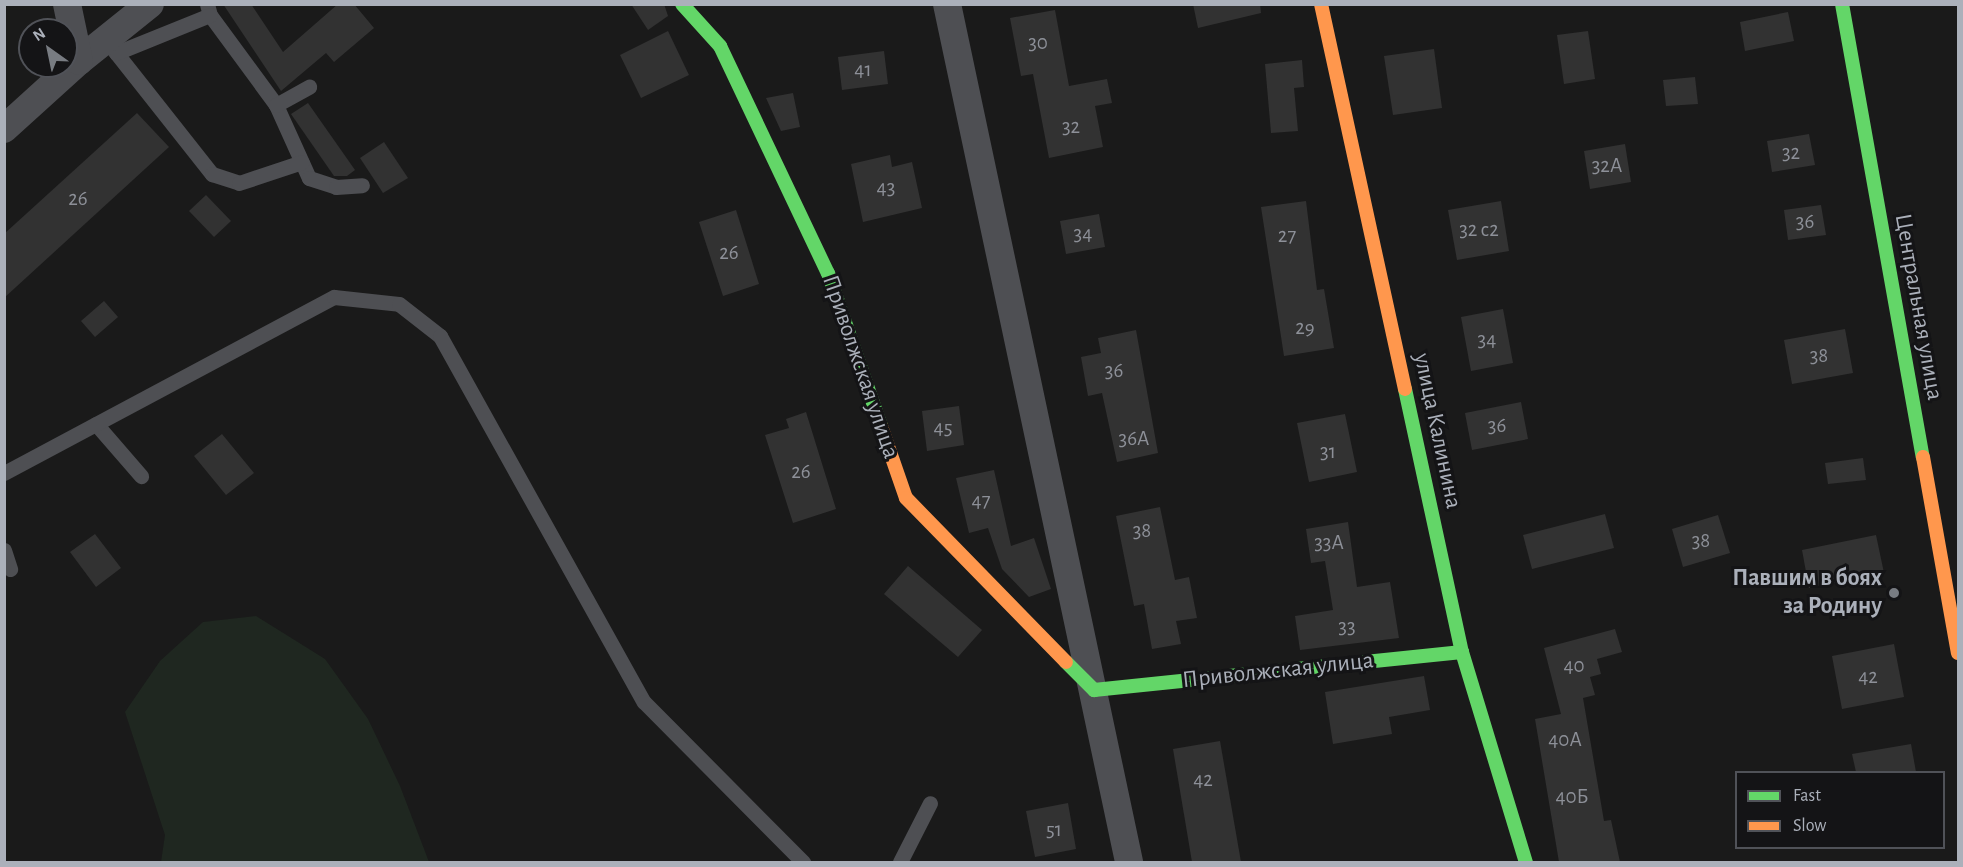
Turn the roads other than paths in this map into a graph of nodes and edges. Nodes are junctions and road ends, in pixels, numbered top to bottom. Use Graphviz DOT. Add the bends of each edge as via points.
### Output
graph roads {
  1 [pos="67,4"];
  2 [pos="150,4"];
  3 [pos="682,4"];
  4 [pos="947,4"];
  5 [pos="1321,4"];
  6 [pos="1842,4"];
  7 [pos="208,10"];
  8 [pos="111,46"];
  9 [pos="79,61"];
  10 [pos="309,87"];
  11 [pos="276,105"];
  12 [pos="4,129"];
  13 [pos="302,162"];
  14 [pos="362,185"];
  15 [pos="96,424"];
  16 [pos="4,473"];
  17 [pos="141,476"];
  18 [pos="4,550"];
  19 [pos="10,569"];
  20 [pos="1462,652"];
  21 [pos="1959,653"];
  22 [pos="1094,690"];
  23 [pos="930,803"];
  24 [pos="803,862"];
  25 [pos="900,862"];
  26 [pos="1129,862"];
  27 [pos="1526,862"];
  1 -- 9 [label="street"];
  2 -- 8 [label="street"];
  3 -- 22 [label="street, Приволжская улица" via="720,46 828,273 906,498"];
  4 -- 22 [label="street"];
  5 -- 20 [label="street, улица Калинина"];
  6 -- 21 [label="street, Центральная улица"];
  7 -- 8 [label="lane"];
  7 -- 11 [label="lane"];
  8 -- 9 [label="street"];
  8 -- 13 [label="lane" via="212,174 239,183"];
  9 -- 12 [label="street"];
  10 -- 11 [label="lane"];
  11 -- 13 [label="lane"];
  13 -- 14 [label="lane" via="309,178 336,187"];
  15 -- 16 [label="lane"];
  15 -- 17 [label="lane"];
  15 -- 24 [label="lane" via="334,297 399,304 440,336 644,702"];
  18 -- 19 [label="lane"];
  20 -- 22 [label="street, Приволжская улица"];
  20 -- 27 [label="street, улица Калинина"];
  22 -- 26 [label="street"];
  23 -- 25 [label="lane"];
}
